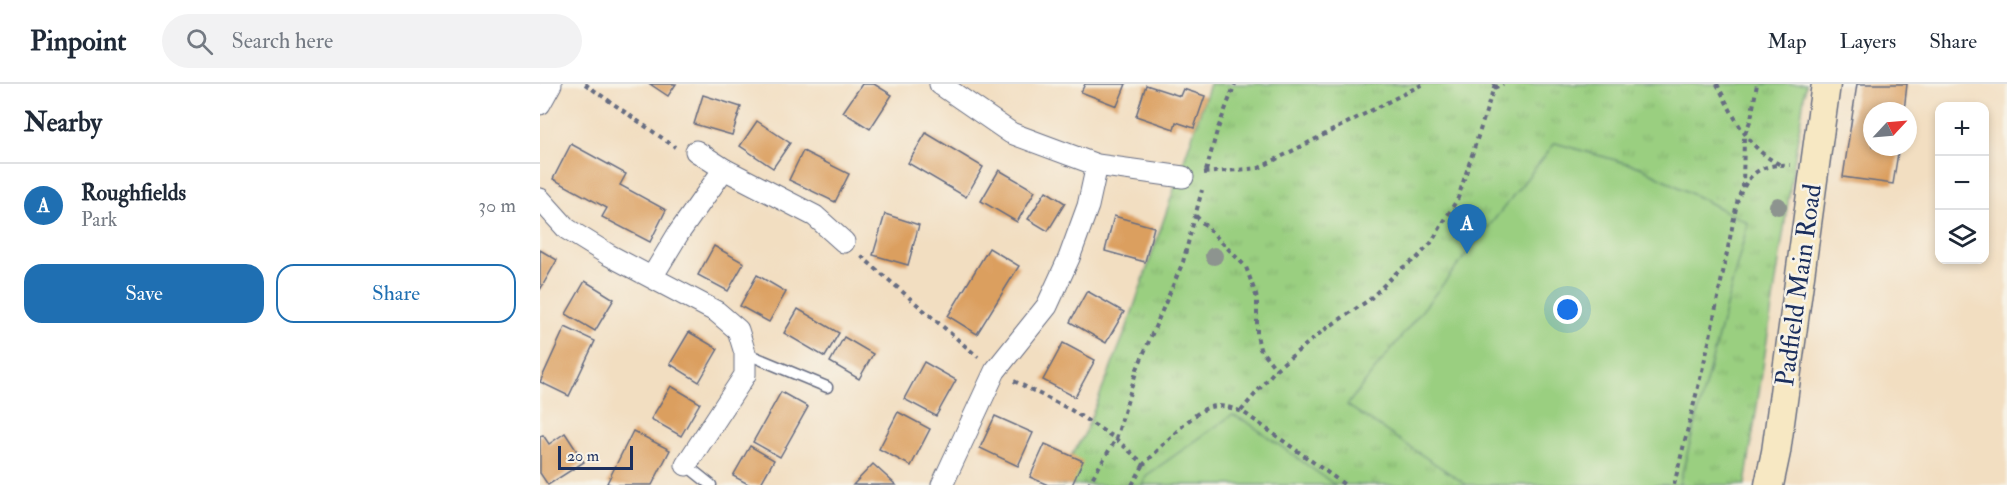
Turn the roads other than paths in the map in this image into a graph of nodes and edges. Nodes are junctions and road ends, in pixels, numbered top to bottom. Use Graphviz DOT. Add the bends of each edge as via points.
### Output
graph roads {
  1 [pos="551,84"];
  2 [pos="1826,84"];
  3 [pos="945,86"];
  4 [pos="540,104"];
  5 [pos="696,151"];
  6 [pos="1097,165"];
  7 [pos="724,169"];
  8 [pos="1183,177"];
  9 [pos="540,199"];
  10 [pos="844,242"];
  11 [pos="652,277"];
  12 [pos="746,353"];
  13 [pos="827,387"];
  14 [pos="686,465"];
  15 [pos="711,485"];
  16 [pos="942,485"];
  17 [pos="1769,485"];
  1 -- 4 [label="street"];
  2 -- 17 [label="street, Padfield Main Road"];
  3 -- 6 [label="street" via="1011,133"];
  5 -- 7 [label="street"];
  6 -- 8 [label="street"];
  6 -- 16 [label="street" via="1088,206 1047,306 995,370"];
  7 -- 10 [label="street" via="815,216"];
  7 -- 11 [label="street"];
  9 -- 11 [label="street" via="567,229"];
  11 -- 12 [label="street" via="717,312 738,330"];
  12 -- 13 [label="lane"];
  12 -- 14 [label="street" via="745,375"];
  14 -- 15 [label="lane"];
}
